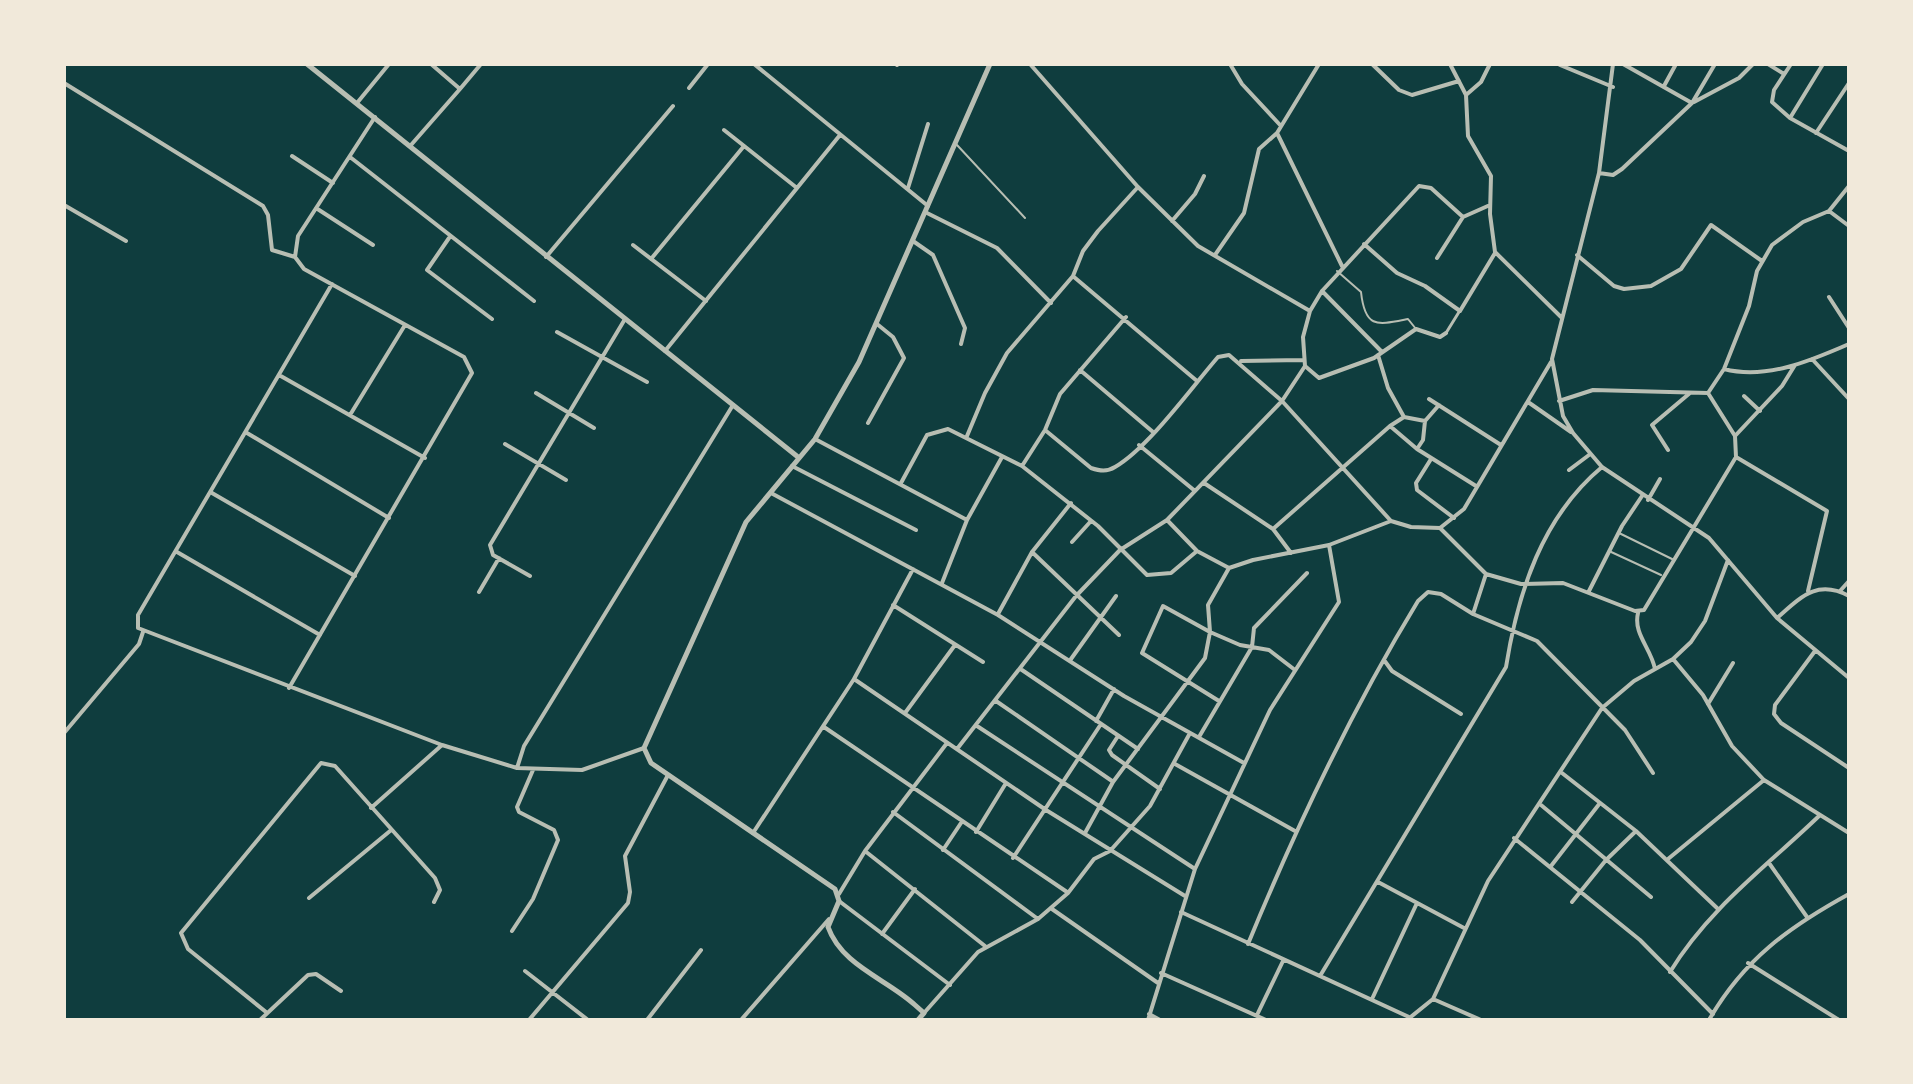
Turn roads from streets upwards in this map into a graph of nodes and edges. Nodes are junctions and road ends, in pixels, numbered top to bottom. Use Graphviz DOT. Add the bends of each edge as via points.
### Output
graph roads {
  1 [pos="307,64"];
  2 [pos="389,64"];
  3 [pos="431,64"];
  4 [pos="481,64"];
  5 [pos="708,64"];
  6 [pos="754,64"];
  7 [pos="990,64"];
  8 [pos="1030,64"];
  9 [pos="1230,64"];
  10 [pos="1319,64"];
  11 [pos="1372,64"];
  12 [pos="1450,64"];
  13 [pos="1490,64"];
  14 [pos="1613,64"];
  15 [pos="1623,64"];
  16 [pos="1676,64"];
  17 [pos="1715,64"];
  18 [pos="1753,64"];
  19 [pos="1768,64"];
  20 [pos="1791,64"];
  21 [pos="1823,64"];
  22 [pos="1560,65"];
  23 [pos="1784,74"];
  24 [pos="1459,81"];
  25 [pos="64,83"];
  26 [pos="1849,83"];
  27 [pos="1664,86"];
  28 [pos="1613,87"];
  29 [pos="689,88"];
  30 [pos="460,89"];
  31 [pos="1466,95"];
  32 [pos="357,103"];
  33 [pos="1692,103"];
  34 [pos="673,106"];
  35 [pos="375,117"];
  36 [pos="1790,118"];
  37 [pos="928,124"];
  38 [pos="1281,126"];
  39 [pos="724,130"];
  40 [pos="1277,133"];
  41 [pos="1816,133"];
  42 [pos="840,135"];
  43 [pos="411,145"];
  44 [pos="744,146"];
  45 [pos="1849,151"];
  46 [pos="292,156"];
  47 [pos="350,157"];
  48 [pos="1599,173"];
  49 [pos="1204,176"];
  50 [pos="333,183"];
  51 [pos="1849,186"];
  52 [pos="1138,187"];
  53 [pos="798,188"];
  54 [pos="908,188"];
  55 [pos="64,205"];
  56 [pos="1490,205"];
  57 [pos="316,208"];
  58 [pos="927,209"];
  59 [pos="1829,211"];
  60 [pos="1463,217"];
  61 [pos="1172,221"];
  62 [pos="1849,226"];
  63 [pos="449,238"];
  64 [pos="126,241"];
  65 [pos="913,241"];
  66 [pos="1364,244"];
  67 [pos="373,245"];
  68 [pos="633,245"];
  69 [pos="1495,252"];
  70 [pos="1215,255"];
  71 [pos="1577,255"];
  72 [pos="295,257"];
  73 [pos="546,257"];
  74 [pos="1437,258"];
  75 [pos="651,259"];
  76 [pos="1762,261"];
  77 [pos="1342,266"];
  78 [pos="1073,276"];
  79 [pos="332,284"];
  80 [pos="1322,291"];
  81 [pos="1829,297"];
  82 [pos="534,301"];
  83 [pos="706,301"];
  84 [pos="1051,303"];
  85 [pos="1310,311"];
  86 [pos="1460,311"];
  87 [pos="1126,317"];
  88 [pos="1561,317"];
  89 [pos="492,319"];
  90 [pos="625,319"];
  91 [pos="877,324"];
  92 [pos="405,325"];
  93 [pos="1849,328"];
  94 [pos="557,332"];
  95 [pos="1446,333"];
  96 [pos="961,344"];
  97 [pos="1849,344"];
  98 [pos="665,351"];
  99 [pos="1380,353"];
  100 [pos="602,356"];
  101 [pos="1552,359"];
  102 [pos="1812,359"];
  103 [pos="1303,360"];
  104 [pos="1238,361"];
  105 [pos="1795,364"];
  106 [pos="1305,366"];
  107 [pos="1724,369"];
  108 [pos="1080,370"];
  109 [pos="279,375"];
  110 [pos="1197,381"];
  111 [pos="647,382"];
  112 [pos="1849,390"];
  113 [pos="1691,392"];
  114 [pos="1842,392"];
  115 [pos="536,393"];
  116 [pos="1708,393"];
  117 [pos="1744,396"];
  118 [pos="1429,399"];
  119 [pos="1849,399"];
  120 [pos="1282,401"];
  121 [pos="1559,401"];
  122 [pos="1528,402"];
  123 [pos="733,405"];
  124 [pos="1439,405"];
  125 [pos="1760,411"];
  126 [pos="569,413"];
  127 [pos="350,415"];
  128 [pos="1404,417"];
  129 [pos="1425,421"];
  130 [pos="868,423"];
  131 [pos="1390,426"];
  132 [pos="594,428"];
  133 [pos="1045,430"];
  134 [pos="1153,432"];
  135 [pos="246,433"];
  136 [pos="1573,433"];
  137 [pos="967,436"];
  138 [pos="1735,436"];
  139 [pos="815,439"];
  140 [pos="505,444"];
  141 [pos="1139,445"];
  142 [pos="1501,445"];
  143 [pos="1417,449"];
  144 [pos="1668,450"];
  145 [pos="1589,455"];
  146 [pos="798,457"];
  147 [pos="1002,457"];
  148 [pos="1736,457"];
  149 [pos="425,458"];
  150 [pos="1431,459"];
  151 [pos="539,464"];
  152 [pos="792,466"];
  153 [pos="1022,466"];
  154 [pos="1602,467"];
  155 [pos="1569,470"];
  156 [pos="1343,471"];
  157 [pos="1660,479"];
  158 [pos="566,480"];
  159 [pos="901,483"];
  160 [pos="1204,483"];
  161 [pos="1476,486"];
  162 [pos="1195,491"];
  163 [pos="769,492"];
  164 [pos="212,493"];
  165 [pos="1642,496"];
  166 [pos="1648,500"];
  167 [pos="1071,503"];
  168 [pos="389,518"];
  169 [pos="1454,518"];
  170 [pos="967,520"];
  171 [pos="1167,520"];
  172 [pos="1091,521"];
  173 [pos="1391,521"];
  174 [pos="1693,527"];
  175 [pos="1440,528"];
  176 [pos="1273,529"];
  177 [pos="916,530"];
  178 [pos="1072,542"];
  179 [pos="1329,545"];
  180 [pos="1120,550"];
  181 [pos="176,551"];
  182 [pos="1197,551"];
  183 [pos="1032,552"];
  184 [pos="1291,553"];
  185 [pos="499,558"];
  186 [pos="1729,559"];
  187 [pos="1229,568"];
  188 [pos="913,569"];
  189 [pos="1307,573"];
  190 [pos="1486,574"];
  191 [pos="355,576"];
  192 [pos="530,576"];
  193 [pos="1849,581"];
  194 [pos="942,583"];
  195 [pos="1526,584"];
  196 [pos="1589,591"];
  197 [pos="1808,591"];
  198 [pos="1840,591"];
  199 [pos="479,592"];
  200 [pos="1076,596"];
  201 [pos="1116,596"];
  202 [pos="1849,596"];
  203 [pos="893,605"];
  204 [pos="1640,612"];
  205 [pos="1473,614"];
  206 [pos="998,615"];
  207 [pos="1777,618"];
  208 [pos="1101,619"];
  209 [pos="1512,629"];
  210 [pos="143,632"];
  211 [pos="1210,632"];
  212 [pos="320,635"];
  213 [pos="1119,635"];
  214 [pos="1043,643"];
  215 [pos="955,645"];
  216 [pos="1252,647"];
  217 [pos="1815,651"];
  218 [pos="1673,659"];
  219 [pos="1071,660"];
  220 [pos="1384,660"];
  221 [pos="983,662"];
  222 [pos="1733,663"];
  223 [pos="1655,669"];
  224 [pos="1022,670"];
  225 [pos="1295,670"];
  226 [pos="1849,678"];
  227 [pos="854,679"];
  228 [pos="1185,681"];
  229 [pos="289,688"];
  230 [pos="1114,689"];
  231 [pos="996,701"];
  232 [pos="1219,701"];
  233 [pos="1708,704"];
  234 [pos="1602,708"];
  235 [pos="905,713"];
  236 [pos="1461,714"];
  237 [pos="1159,716"];
  238 [pos="1098,722"];
  239 [pos="977,726"];
  240 [pos="824,727"];
  241 [pos="64,733"];
  242 [pos="1190,733"];
  243 [pos="1118,736"];
  244 [pos="1199,737"];
  245 [pos="947,743"];
  246 [pos="442,745"];
  247 [pos="644,748"];
  248 [pos="957,749"];
  249 [pos="1138,749"];
  250 [pos="1077,758"];
  251 [pos="1244,763"];
  252 [pos="1175,764"];
  253 [pos="1125,765"];
  254 [pos="517,768"];
  255 [pos="1849,768"];
  256 [pos="533,770"];
  257 [pos="1562,773"];
  258 [pos="1653,773"];
  259 [pos="668,775"];
  260 [pos="1764,780"];
  261 [pos="1062,781"];
  262 [pos="1113,782"];
  263 [pos="1006,783"];
  264 [pos="912,788"];
  265 [pos="1160,789"];
  266 [pos="1231,796"];
  267 [pos="1600,803"];
  268 [pos="1541,805"];
  269 [pos="1101,806"];
  270 [pos="371,808"];
  271 [pos="1046,810"];
  272 [pos="893,812"];
  273 [pos="1819,816"];
  274 [pos="961,823"];
  275 [pos="1130,829"];
  276 [pos="390,831"];
  277 [pos="1295,831"];
  278 [pos="1636,831"];
  279 [pos="753,833"];
  280 [pos="975,833"];
  281 [pos="1085,833"];
  282 [pos="1849,833"];
  283 [pos="1574,834"];
  284 [pos="1514,838"];
  285 [pos="943,850"];
  286 [pos="865,851"];
  287 [pos="1110,851"];
  288 [pos="1013,858"];
  289 [pos="1668,859"];
  290 [pos="1606,860"];
  291 [pos="1769,862"];
  292 [pos="1551,866"];
  293 [pos="1195,869"];
  294 [pos="1378,882"];
  295 [pos="915,889"];
  296 [pos="1582,891"];
  297 [pos="1068,893"];
  298 [pos="1849,894"];
  299 [pos="1185,896"];
  300 [pos="1651,897"];
  301 [pos="309,898"];
  302 [pos="839,898"];
  303 [pos="434,902"];
  304 [pos="1572,902"];
  305 [pos="1417,903"];
  306 [pos="1718,908"];
  307 [pos="1052,909"];
  308 [pos="1181,912"];
  309 [pos="1807,917"];
  310 [pos="829,919"];
  311 [pos="1038,919"];
  312 [pos="1464,928"];
  313 [pos="512,931"];
  314 [pos="882,934"];
  315 [pos="1248,944"];
  316 [pos="986,946"];
  317 [pos="701,950"];
  318 [pos="1283,961"];
  319 [pos="1748,963"];
  320 [pos="525,971"];
  321 [pos="1670,972"];
  322 [pos="1161,973"];
  323 [pos="1320,976"];
  324 [pos="1158,983"];
  325 [pos="950,985"];
  326 [pos="341,991"];
  327 [pos="553,993"];
  328 [pos="1372,999"];
  329 [pos="1433,999"];
  330 [pos="266,1012"];
  331 [pos="924,1013"];
  332 [pos="1713,1014"];
  333 [pos="1257,1015"];
  334 [pos="1149,1017"];
  335 [pos="1408,1018"];
  336 [pos="260,1020"];
  337 [pos="529,1020"];
  338 [pos="588,1020"];
  339 [pos="647,1020"];
  340 [pos="741,1020"];
  341 [pos="918,1020"];
  342 [pos="1160,1020"];
  343 [pos="1266,1020"];
  344 [pos="1481,1020"];
  345 [pos="1709,1020"];
  346 [pos="1839,1020"];
  1 -- 32 [label="street"];
  2 -- 32 [label="street"];
  3 -- 30 [label="street"];
  4 -- 30 [label="street"];
  5 -- 29 [label="street"];
  6 -- 42 [label="street"];
  7 -- 58 [label="street"];
  8 -- 52 [label="street"];
  9 -- 38 [label="street"];
  10 -- 38 [label="street"];
  11 -- 24 [label="street" via="1399,90 1412,95"];
  12 -- 24 [label="street"];
  13 -- 31 [label="street"];
  14 -- 28 [label="street"];
  15 -- 27 [label="street"];
  16 -- 27 [label="street"];
  17 -- 33 [label="street"];
  18 -- 33 [label="street" via="1739,78"];
  19 -- 23 [label="street"];
  20 -- 23 [label="street"];
  21 -- 36 [label="street"];
  22 -- 28 [label="street"];
  23 -- 36 [label="street" via="1772,102"];
  24 -- 31 [label="street"];
  25 -- 72 [label="street" via="251,196 268,215 272,250"];
  26 -- 41 [label="street"];
  27 -- 33 [label="street"];
  28 -- 48 [label="street"];
  30 -- 43 [label="street"];
  31 -- 56 [label="street" via="1468,136 1491,176"];
  32 -- 35 [label="street"];
  33 -- 48 [label="street" via="1618,173"];
  34 -- 73 [label="street"];
  35 -- 43 [label="street"];
  35 -- 47 [label="street"];
  36 -- 41 [label="street"];
  37 -- 54 [label="street"];
  38 -- 40 [label="street"];
  39 -- 44 [label="street"];
  40 -- 70 [label="street" via="1255,157 1244,213"];
  40 -- 77 [label="street"];
  41 -- 45 [label="street"];
  42 -- 53 [label="street"];
  42 -- 54 [label="street"];
  43 -- 73 [label="street"];
  44 -- 53 [label="street"];
  44 -- 75 [label="street"];
  46 -- 50 [label="street"];
  47 -- 50 [label="street"];
  47 -- 63 [label="street"];
  48 -- 71 [label="street"];
  49 -- 61 [label="street"];
  50 -- 57 [label="street"];
  51 -- 59 [label="street"];
  52 -- 61 [label="street"];
  52 -- 78 [label="street" via="1083,251"];
  53 -- 83 [label="street"];
  54 -- 58 [label="street"];
  55 -- 64 [label="street"];
  56 -- 60 [label="street"];
  56 -- 69 [label="street"];
  57 -- 67 [label="street"];
  57 -- 72 [label="street" via="298,236"];
  58 -- 65 [label="street"];
  58 -- 84 [label="street" via="997,248"];
  59 -- 62 [label="street"];
  59 -- 76 [label="street" via="1787,232"];
  60 -- 66 [label="street" via="1423,185"];
  60 -- 74 [label="street"];
  61 -- 70 [label="street"];
  63 -- 82 [label="street"];
  63 -- 89 [label="street" via="427,270"];
  65 -- 91 [label="street"];
  65 -- 96 [label="street" via="933,255 965,328"];
  66 -- 77 [label="street"];
  66 -- 86 [label="street" via="1397,273"];
  68 -- 75 [label="street"];
  69 -- 86 [label="street"];
  69 -- 88 [label="street"];
  70 -- 85 [label="street"];
  71 -- 76 [label="street" via="1614,286 1651,286 1681,269 1705,229 1713,226"];
  71 -- 88 [label="street"];
  72 -- 79 [label="street" via="304,269"];
  73 -- 90 [label="street"];
  75 -- 83 [label="street"];
  76 -- 107 [label="street"];
  77 -- 80 [label="street"];
  78 -- 84 [label="street"];
  78 -- 87 [label="street"];
  79 -- 92 [label="street"];
  79 -- 109 [label="street"];
  80 -- 85 [label="street"];
  80 -- 99 [label="street"];
  81 -- 93 [label="street"];
  83 -- 98 [label="street"];
  84 -- 137 [label="street" via="995,373"];
  85 -- 103 [label="street"];
  86 -- 95 [label="street"];
  87 -- 108 [label="street"];
  87 -- 110 [label="street"];
  88 -- 101 [label="street"];
  90 -- 98 [label="street"];
  90 -- 100 [label="street"];
  91 -- 130 [label="street" via="893,337 904,358"];
  91 -- 139 [label="street"];
  92 -- 127 [label="street"];
  92 -- 149 [label="street" via="464,357 472,369"];
  94 -- 100 [label="street"];
  95 -- 99 [label="street" via="1440,337 1416,329"];
  97 -- 102 [label="street"];
  98 -- 123 [label="street"];
  99 -- 106 [label="street" via="1319,378"];
  99 -- 128 [label="street" via="1388,388"];
  100 -- 111 [label="street"];
  100 -- 126 [label="street"];
  101 -- 121 [label="street"];
  101 -- 122 [label="street"];
  102 -- 105 [label="street"];
  102 -- 114 [label="street"];
  103 -- 104 [label="street"];
  103 -- 106 [label="street"];
  104 -- 110 [label="street" via="1220,355"];
  104 -- 120 [label="street"];
  105 -- 107 [label="street" via="1752,374"];
  105 -- 125 [label="street"];
  106 -- 120 [label="street"];
  107 -- 116 [label="street"];
  108 -- 133 [label="street" via="1057,399"];
  108 -- 134 [label="street"];
  109 -- 127 [label="street"];
  109 -- 135 [label="street"];
  110 -- 134 [label="street"];
  112 -- 114 [label="street"];
  113 -- 116 [label="street"];
  113 -- 121 [label="street" via="1593,390"];
  113 -- 144 [label="street" via="1652,425"];
  114 -- 119 [label="street"];
  115 -- 126 [label="street"];
  116 -- 138 [label="street"];
  117 -- 125 [label="street"];
  118 -- 124 [label="street"];
  120 -- 156 [label="street"];
  120 -- 160 [label="street"];
  121 -- 136 [label="street"];
  122 -- 136 [label="street"];
  122 -- 142 [label="street"];
  123 -- 146 [label="street"];
  123 -- 254 [label="street" via="524,746"];
  124 -- 129 [label="street"];
  124 -- 142 [label="street"];
  125 -- 138 [label="street"];
  126 -- 132 [label="street"];
  126 -- 151 [label="street"];
  127 -- 149 [label="street"];
  128 -- 129 [label="street"];
  128 -- 131 [label="street"];
  129 -- 143 [label="street"];
  131 -- 143 [label="street"];
  131 -- 156 [label="street"];
  133 -- 141 [label="street" via="1101,471 1114,468"];
  133 -- 153 [label="street"];
  134 -- 141 [label="street"];
  135 -- 164 [label="street"];
  135 -- 168 [label="street"];
  136 -- 145 [label="street"];
  137 -- 147 [label="street"];
  137 -- 159 [label="street" via="948,429 927,435"];
  138 -- 148 [label="street"];
  139 -- 146 [label="street"];
  139 -- 159 [label="street"];
  140 -- 151 [label="street"];
  141 -- 162 [label="street"];
  142 -- 161 [label="street"];
  143 -- 150 [label="street"];
  145 -- 154 [label="street"];
  145 -- 155 [label="street"];
  146 -- 152 [label="street"];
  147 -- 153 [label="street"];
  147 -- 170 [label="street"];
  148 -- 174 [label="street"];
  148 -- 197 [label="street" via="1827,511"];
  149 -- 168 [label="street"];
  150 -- 161 [label="street"];
  150 -- 169 [label="street" via="1417,490"];
  151 -- 158 [label="street"];
  151 -- 185 [label="street" via="490,545 489,551"];
  152 -- 163 [label="street"];
  152 -- 177 [label="street"];
  153 -- 167 [label="street"];
  154 -- 165 [label="street"];
  154 -- 195 [label="street" via="1560,509"];
  156 -- 173 [label="street"];
  156 -- 176 [label="street"];
  157 -- 166 [label="street"];
  159 -- 170 [label="street"];
  160 -- 162 [label="street"];
  160 -- 176 [label="street"];
  161 -- 169 [label="street"];
  162 -- 171 [label="street"];
  163 -- 188 [label="street"];
  163 -- 247 [label="street" via="746,522"];
  164 -- 181 [label="street"];
  164 -- 191 [label="street"];
  165 -- 166 [label="street"];
  165 -- 196 [label="street"];
  166 -- 174 [label="street"];
  167 -- 172 [label="street"];
  167 -- 183 [label="street"];
  168 -- 191 [label="street"];
  169 -- 175 [label="street"];
  170 -- 194 [label="street"];
  171 -- 180 [label="street"];
  171 -- 182 [label="street"];
  172 -- 178 [label="street"];
  172 -- 180 [label="street"];
  173 -- 175 [label="street"];
  173 -- 179 [label="street"];
  174 -- 186 [label="street"];
  174 -- 204 [label="street"];
  175 -- 190 [label="street"];
  176 -- 184 [label="street"];
  179 -- 184 [label="street"];
  179 -- 225 [label="street" via="1339,602"];
  180 -- 182 [label="street" via="1139,570 1158,576 1171,573"];
  180 -- 200 [label="street"];
  181 -- 210 [label="street" via="139,612 136,621"];
  181 -- 212 [label="street"];
  182 -- 187 [label="street"];
  183 -- 200 [label="street"];
  183 -- 206 [label="street"];
  184 -- 187 [label="street"];
  185 -- 192 [label="street"];
  185 -- 199 [label="street"];
  186 -- 207 [label="street"];
  186 -- 218 [label="street" via="1705,621"];
  187 -- 211 [label="street" via="1208,605"];
  188 -- 194 [label="street"];
  188 -- 203 [label="street"];
  189 -- 216 [label="street" via="1254,628"];
  190 -- 195 [label="street"];
  190 -- 205 [label="street"];
  191 -- 212 [label="street"];
  193 -- 198 [label="street"];
  194 -- 206 [label="street"];
  195 -- 196 [label="street" via="1554,581"];
  195 -- 209 [label="street"];
  196 -- 204 [label="street"];
  197 -- 198 [label="street"];
  197 -- 207 [label="street"];
  198 -- 202 [label="street"];
  200 -- 208 [label="street"];
  200 -- 214 [label="street"];
  201 -- 208 [label="street"];
  203 -- 215 [label="street"];
  203 -- 227 [label="street"];
  204 -- 223 [label="street" via="1637,631"];
  205 -- 209 [label="street"];
  205 -- 220 [label="street" via="1428,592"];
  206 -- 214 [label="street"];
  207 -- 217 [label="street"];
  208 -- 213 [label="street"];
  208 -- 219 [label="street"];
  209 -- 234 [label="street" via="1537,641"];
  209 -- 294 [label="street" via="1506,667"];
  210 -- 229 [label="street"];
  210 -- 241 [label="street" via="139,644"];
  211 -- 216 [label="street"];
  211 -- 228 [label="street" via="1207,653"];
  211 -- 228 [label="street" via="1163,606 1142,653"];
  212 -- 229 [label="street"];
  214 -- 219 [label="street"];
  214 -- 224 [label="street"];
  215 -- 221 [label="street"];
  215 -- 235 [label="street"];
  216 -- 225 [label="street" via="1269,650"];
  216 -- 232 [label="street"];
  217 -- 226 [label="street"];
  217 -- 255 [label="street" via="1775,705 1774,714"];
  218 -- 223 [label="street"];
  218 -- 233 [label="street"];
  219 -- 230 [label="street"];
  220 -- 236 [label="street" via="1392,671"];
  220 -- 277 [label="street"];
  222 -- 233 [label="street"];
  223 -- 234 [label="street"];
  224 -- 231 [label="street"];
  224 -- 238 [label="street"];
  225 -- 251 [label="street"];
  227 -- 235 [label="street"];
  227 -- 240 [label="street"];
  228 -- 232 [label="street"];
  228 -- 237 [label="street"];
  229 -- 246 [label="street"];
  230 -- 237 [label="street"];
  230 -- 238 [label="street"];
  231 -- 239 [label="street"];
  231 -- 250 [label="street"];
  232 -- 244 [label="street"];
  233 -- 260 [label="street" via="1716,724"];
  234 -- 257 [label="street"];
  234 -- 258 [label="street" via="1633,740"];
  235 -- 245 [label="street"];
  237 -- 242 [label="street"];
  237 -- 249 [label="street"];
  238 -- 243 [label="street"];
  238 -- 250 [label="street"];
  239 -- 248 [label="street"];
  239 -- 261 [label="street"];
  240 -- 264 [label="street"];
  240 -- 279 [label="street"];
  242 -- 244 [label="street"];
  242 -- 252 [label="street"];
  243 -- 249 [label="street"];
  243 -- 253 [label="street" via="1110,752"];
  244 -- 251 [label="street"];
  245 -- 248 [label="street"];
  245 -- 264 [label="street"];
  246 -- 254 [label="street"];
  246 -- 270 [label="street"];
  247 -- 256 [label="street" via="582,770"];
  247 -- 259 [label="street" via="651,763"];
  248 -- 263 [label="street"];
  249 -- 253 [label="street"];
  250 -- 261 [label="street"];
  250 -- 262 [label="street"];
  251 -- 266 [label="street"];
  252 -- 265 [label="street"];
  252 -- 266 [label="street"];
  253 -- 262 [label="street"];
  253 -- 265 [label="street"];
  254 -- 256 [label="street"];
  256 -- 313 [label="street" via="517,807 554,830 558,840 533,899"];
  257 -- 267 [label="street"];
  257 -- 268 [label="street"];
  259 -- 279 [label="street"];
  259 -- 327 [label="street" via="625,856 628,903"];
  260 -- 273 [label="street"];
  260 -- 289 [label="street"];
  261 -- 269 [label="street"];
  261 -- 271 [label="street"];
  262 -- 269 [label="street"];
  263 -- 271 [label="street"];
  263 -- 280 [label="street"];
  264 -- 272 [label="street"];
  264 -- 274 [label="street"];
  265 -- 275 [label="street"];
  266 -- 277 [label="street"];
  266 -- 293 [label="street"];
  267 -- 278 [label="street"];
  267 -- 283 [label="street"];
  268 -- 283 [label="street"];
  268 -- 284 [label="street"];
  269 -- 275 [label="street"];
  269 -- 281 [label="street"];
  270 -- 276 [label="street"];
  270 -- 330 [label="street" via="335,766 321,763 184,927 181,938 188,949"];
  271 -- 281 [label="street"];
  271 -- 288 [label="street"];
  272 -- 285 [label="street"];
  272 -- 286 [label="street"];
  273 -- 282 [label="street"];
  273 -- 291 [label="street"];
  274 -- 280 [label="street"];
  274 -- 285 [label="street"];
  275 -- 287 [label="street"];
  275 -- 293 [label="street"];
  276 -- 301 [label="street"];
  276 -- 303 [label="street" via="438,882"];
  277 -- 315 [label="street"];
  278 -- 289 [label="street"];
  278 -- 290 [label="street"];
  279 -- 302 [label="street" via="826,881"];
  280 -- 288 [label="street"];
  281 -- 287 [label="street"];
  283 -- 290 [label="street"];
  283 -- 292 [label="street"];
  284 -- 292 [label="street"];
  284 -- 312 [label="street"];
  285 -- 311 [label="street"];
  286 -- 295 [label="street"];
  286 -- 302 [label="street"];
  287 -- 297 [label="street" via="1094,859"];
  287 -- 299 [label="street"];
  288 -- 297 [label="street"];
  289 -- 306 [label="street"];
  290 -- 296 [label="street"];
  290 -- 300 [label="street"];
  291 -- 306 [label="street"];
  291 -- 309 [label="street"];
  292 -- 296 [label="street"];
  293 -- 299 [label="street"];
  294 -- 305 [label="street"];
  294 -- 323 [label="street"];
  295 -- 314 [label="street"];
  295 -- 316 [label="street"];
  296 -- 304 [label="street"];
  296 -- 321 [label="street"];
  297 -- 307 [label="street"];
  298 -- 309 [label="street"];
  299 -- 308 [label="street"];
  302 -- 310 [label="street"];
  302 -- 314 [label="street"];
  305 -- 312 [label="street"];
  305 -- 328 [label="street"];
  306 -- 321 [label="street"];
  307 -- 311 [label="street"];
  307 -- 324 [label="street"];
  308 -- 315 [label="street"];
  308 -- 322 [label="street"];
  309 -- 319 [label="street"];
  310 -- 331 [label="street" via="833,941"];
  310 -- 340 [label="street"];
  311 -- 316 [label="street"];
  312 -- 329 [label="street"];
  314 -- 325 [label="street"];
  315 -- 318 [label="street"];
  316 -- 325 [label="street"];
  317 -- 339 [label="street"];
  318 -- 323 [label="street"];
  318 -- 333 [label="street"];
  319 -- 332 [label="street"];
  319 -- 346 [label="street"];
  320 -- 327 [label="street"];
  321 -- 332 [label="street"];
  322 -- 324 [label="street"];
  322 -- 333 [label="street"];
  323 -- 328 [label="street"];
  324 -- 334 [label="street"];
  325 -- 331 [label="street"];
  326 -- 330 [label="street" via="316,974 308,975"];
  327 -- 337 [label="street"];
  327 -- 338 [label="street"];
  328 -- 335 [label="street"];
  329 -- 335 [label="street"];
  329 -- 344 [label="street"];
  330 -- 336 [label="street"];
  331 -- 341 [label="street"];
  332 -- 345 [label="street"];
  333 -- 343 [label="street"];
  334 -- 342 [label="street"];
}
